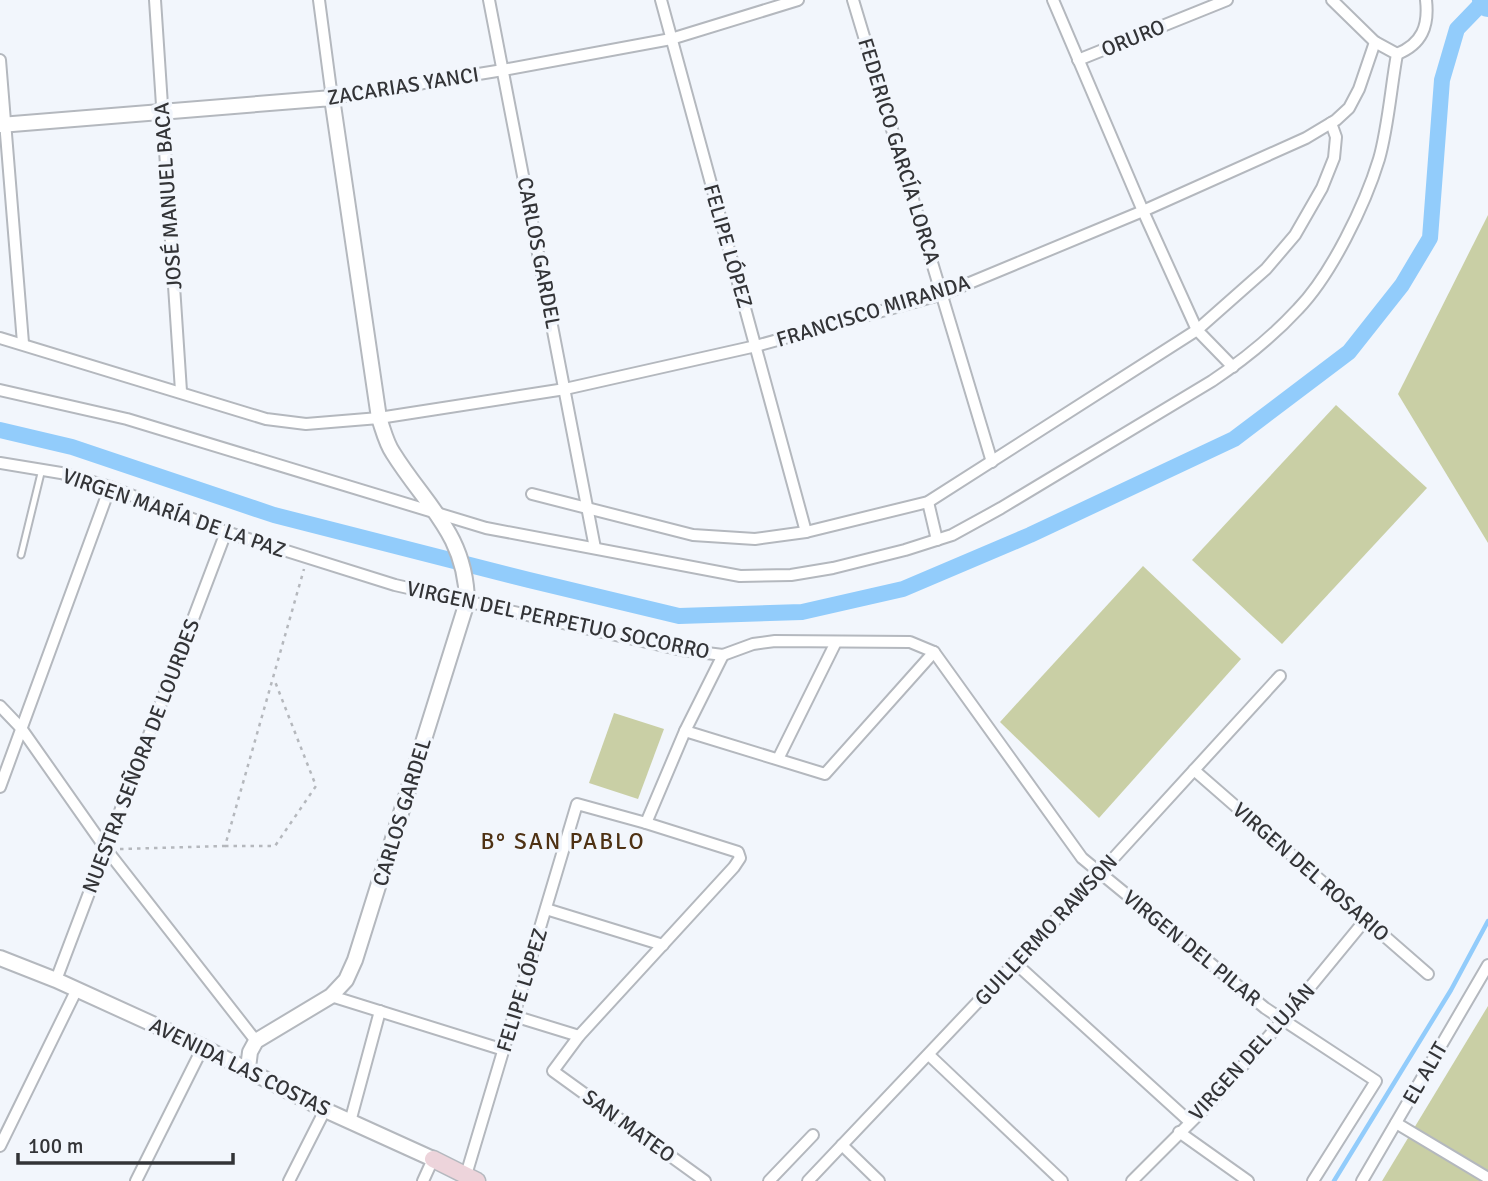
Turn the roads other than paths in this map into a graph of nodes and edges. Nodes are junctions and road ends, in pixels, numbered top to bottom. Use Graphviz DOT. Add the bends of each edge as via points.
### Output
graph roads {
  1 [pos="155,0"];
  2 [pos="319,0"];
  3 [pos="489,0"];
  4 [pos="661,0"];
  5 [pos="798,0"];
  6 [pos="853,0"];
  7 [pos="1052,0"];
  8 [pos="1227,0"];
  9 [pos="1332,0"];
  10 [pos="1426,0"];
  11 [pos="670,39"];
  12 [pos="1375,42"];
  13 [pos="1397,54"];
  14 [pos="0,60"];
  15 [pos="1078,60"];
  16 [pos="503,71"];
  17 [pos="332,98"];
  18 [pos="162,112"];
  19 [pos="1331,123"];
  20 [pos="3,124"];
  21 [pos="1143,211"];
  22 [pos="943,294"];
  23 [pos="1197,330"];
  24 [pos="0,338"];
  25 [pos="23,343"];
  26 [pos="756,346"];
  27 [pos="1233,367"];
  28 [pos="565,389"];
  29 [pos="0,390"];
  30 [pos="181,391"];
  31 [pos="379,418"];
  32 [pos="992,462"];
  33 [pos="0,463"];
  34 [pos="41,470"];
  35 [pos="110,487"];
  36 [pos="531,494"];
  37 [pos="928,502"];
  38 [pos="587,509"];
  39 [pos="437,514"];
  40 [pos="226,532"];
  41 [pos="806,532"];
  42 [pos="937,540"];
  43 [pos="595,548"];
  44 [pos="22,555"];
  45 [pos="307,558"];
  46 [pos="467,602"];
  47 [pos="836,642"];
  48 [pos="934,652"];
  49 [pos="723,655"];
  50 [pos="1280,676"];
  51 [pos="0,706"];
  52 [pos="21,728"];
  53 [pos="685,731"];
  54 [pos="778,759"];
  55 [pos="1194,770"];
  56 [pos="0,787"];
  57 [pos="646,823"];
  58 [pos="106,849"];
  59 [pos="1099,874"];
  60 [pos="546,909"];
  61 [pos="1366,919"];
  62 [pos="663,945"];
  63 [pos="0,958"];
  64 [pos="1014,962"];
  65 [pos="1488,965"];
  66 [pos="1428,974"];
  67 [pos="56,980"];
  68 [pos="77,989"];
  69 [pos="331,996"];
  70 [pos="380,1011"];
  71 [pos="514,1016"];
  72 [pos="1283,1020"];
  73 [pos="579,1036"];
  74 [pos="256,1041"];
  75 [pos="203,1047"];
  76 [pos="504,1050"];
  77 [pos="929,1055"];
  78 [pos="248,1068"];
  79 [pos="325,1110"];
  80 [pos="350,1122"];
  81 [pos="1190,1122"];
  82 [pos="1396,1123"];
  83 [pos="1180,1132"];
  84 [pos="813,1135"];
  85 [pos="842,1145"];
  86 [pos="0,1146"];
  87 [pos="433,1159"];
  88 [pos="472,1178"];
  89 [pos="1488,1178"];
  90 [pos="136,1181"];
  91 [pos="289,1181"];
  92 [pos="423,1181"];
  93 [pos="705,1181"];
  94 [pos="769,1181"];
  95 [pos="807,1181"];
  96 [pos="879,1181"];
  97 [pos="1062,1181"];
  98 [pos="1132,1181"];
  99 [pos="1248,1181"];
  100 [pos="1313,1181"];
  101 [pos="1362,1181"];
  1 -- 18 [label="street, JOSÉ MANUEL BACA"];
  2 -- 17 [label="street"];
  3 -- 16 [label="street, CARLOS GARDEL"];
  4 -- 11 [label="street, FELIPE LÓPEZ"];
  5 -- 11 [label="street, ZACARIAS YANCI"];
  6 -- 22 [label="street, FEDERICO GARCÍA LORCA"];
  7 -- 15 [label="street"];
  8 -- 15 [label="street, ORURO"];
  9 -- 12 [label="street"];
  10 -- 13 [label="street" via="1426,30 1416,44"];
  11 -- 16 [label="street, ZACARIAS YANCI"];
  11 -- 26 [label="street, FELIPE LÓPEZ"];
  12 -- 13 [label="street"];
  12 -- 19 [label="street, FRANCISCO MIRANDA" via="1349,108"];
  13 -- 27 [label="street" via="1379,158 1357,213 1300,308"];
  14 -- 20 [label="street"];
  15 -- 21 [label="street"];
  16 -- 17 [label="street, ZACARIAS YANCI"];
  16 -- 28 [label="street, CARLOS GARDEL"];
  17 -- 18 [label="street, ZACARIAS YANCI"];
  17 -- 31 [label="street, CARLOS GARDEL"];
  18 -- 20 [label="street, ZACARIAS YANCI"];
  18 -- 30 [label="street, JOSÉ MANUEL BACA"];
  19 -- 21 [label="street, FRANCISCO MIRANDA"];
  19 -- 23 [label="street" via="1336,136 1334,158 1295,234 1266,269"];
  20 -- 25 [label="street"];
  21 -- 22 [label="street, FRANCISCO MIRANDA"];
  21 -- 23 [label="street"];
  22 -- 26 [label="street, FRANCISCO MIRANDA"];
  22 -- 32 [label="street, FEDERICO GARCÍA LORCA"];
  23 -- 27 [label="street"];
  23 -- 32 [label="street"];
  24 -- 25 [label="street, FRANCISCO MIRANDA"];
  25 -- 30 [label="street, FRANCISCO MIRANDA"];
  26 -- 28 [label="street, FRANCISCO MIRANDA"];
  26 -- 41 [label="street, FELIPE LÓPEZ"];
  27 -- 42 [label="street" via="1001,508"];
  28 -- 31 [label="street, FRANCISCO MIRANDA"];
  28 -- 38 [label="street, CARLOS GARDEL"];
  29 -- 39 [label="street" via="127,419"];
  30 -- 31 [label="street, FRANCISCO MIRANDA" via="266,419 306,424"];
  31 -- 39 [label="street, CARLOS GARDEL" via="391,451"];
  32 -- 37 [label="street"];
  33 -- 34 [label="street, VIRGEN MARÍA DE LA PAZ"];
  34 -- 35 [label="street, VIRGEN MARÍA DE LA PAZ"];
  34 -- 44 [label="lane"];
  35 -- 40 [label="street, VIRGEN MARÍA DE LA PAZ"];
  35 -- 52 [label="street"];
  36 -- 38 [label="street"];
  37 -- 41 [label="street"];
  37 -- 42 [label="street"];
  38 -- 41 [label="street" via="693,535 755,539"];
  38 -- 43 [label="street, CARLOS GARDEL"];
  39 -- 43 [label="street"];
  39 -- 46 [label="street, CARLOS GARDEL" via="457,544"];
  40 -- 45 [label="street, VIRGEN MARÍA DE LA PAZ"];
  40 -- 58 [label="street, NUESTRA SEÑORA DE LOURDES"];
  42 -- 43 [label="street" via="792,575 740,576"];
  45 -- 46 [label="street, VIRGEN DEL PERPETUO SOCORRO"];
  46 -- 49 [label="street, VIRGEN DEL PERPETUO SOCORRO"];
  46 -- 69 [label="street, CARLOS GARDEL" via="355,960 346,980"];
  47 -- 48 [label="street, VIRGEN DEL PERPETUO SOCORRO" via="910,642"];
  47 -- 49 [label="street, VIRGEN DEL PERPETUO SOCORRO" via="775,641"];
  47 -- 54 [label="street"];
  48 -- 54 [label="street" via="825,774"];
  48 -- 59 [label="street, VIRGEN DEL PILAR" via="1082,858"];
  49 -- 53 [label="street"];
  50 -- 55 [label="street, GUILLERMO RAWSON"];
  51 -- 52 [label="street"];
  52 -- 56 [label="street"];
  52 -- 58 [label="street"];
  53 -- 54 [label="street"];
  53 -- 57 [label="street"];
  55 -- 59 [label="street, GUILLERMO RAWSON"];
  55 -- 61 [label="street, VIRGEN DEL ROSARIO"];
  57 -- 60 [label="street, FELIPE LÓPEZ" via="577,804"];
  57 -- 62 [label="street" via="738,852 740,858"];
  58 -- 67 [label="street, NUESTRA SEÑORA DE LOURDES"];
  58 -- 74 [label="street"];
  59 -- 64 [label="street, GUILLERMO RAWSON"];
  59 -- 72 [label="street, VIRGEN DEL PILAR"];
  60 -- 62 [label="street"];
  60 -- 71 [label="street, FELIPE LÓPEZ"];
  61 -- 66 [label="street, VIRGEN DEL ROSARIO"];
  61 -- 72 [label="street, VIRGEN DEL LUJÁN"];
  62 -- 73 [label="street"];
  63 -- 67 [label="street, AVENIDA LAS COSTAS"];
  64 -- 77 [label="street, GUILLERMO RAWSON"];
  64 -- 81 [label="street"];
  65 -- 82 [label="street, EL ALIT"];
  67 -- 68 [label="street, AVENIDA LAS COSTAS"];
  68 -- 75 [label="street, AVENIDA LAS COSTAS"];
  68 -- 86 [label="street"];
  69 -- 70 [label="street"];
  69 -- 74 [label="street, CARLOS GARDEL"];
  70 -- 76 [label="street"];
  70 -- 80 [label="street"];
  71 -- 73 [label="street"];
  71 -- 76 [label="street, FELIPE LÓPEZ"];
  72 -- 81 [label="street, VIRGEN DEL LUJÁN"];
  72 -- 100 [label="street, VIRGEN DEL PILAR" via="1376,1081"];
  73 -- 93 [label="street, SAN MATEO" via="552,1071"];
  74 -- 78 [label="street"];
  75 -- 78 [label="street, AVENIDA LAS COSTAS"];
  75 -- 90 [label="street"];
  76 -- 88 [label="street, FELIPE LÓPEZ"];
  77 -- 85 [label="street, GUILLERMO RAWSON"];
  77 -- 97 [label="street"];
  78 -- 79 [label="street, AVENIDA LAS COSTAS"];
  79 -- 80 [label="street, AVENIDA LAS COSTAS"];
  79 -- 91 [label="street"];
  80 -- 87 [label="street, AVENIDA LAS COSTAS"];
  81 -- 83 [label="street, VIRGEN DEL LUJÁN"];
  82 -- 89 [label="street"];
  82 -- 101 [label="street, EL ALIT"];
  83 -- 98 [label="street, VIRGEN DEL LUJÁN"];
  83 -- 99 [label="street"];
  84 -- 94 [label="street"];
  85 -- 95 [label="street, GUILLERMO RAWSON"];
  85 -- 96 [label="street"];
  87 -- 88 [label="main road, AVENIDA LAS COSTAS"];
  87 -- 92 [label="street"];
}
